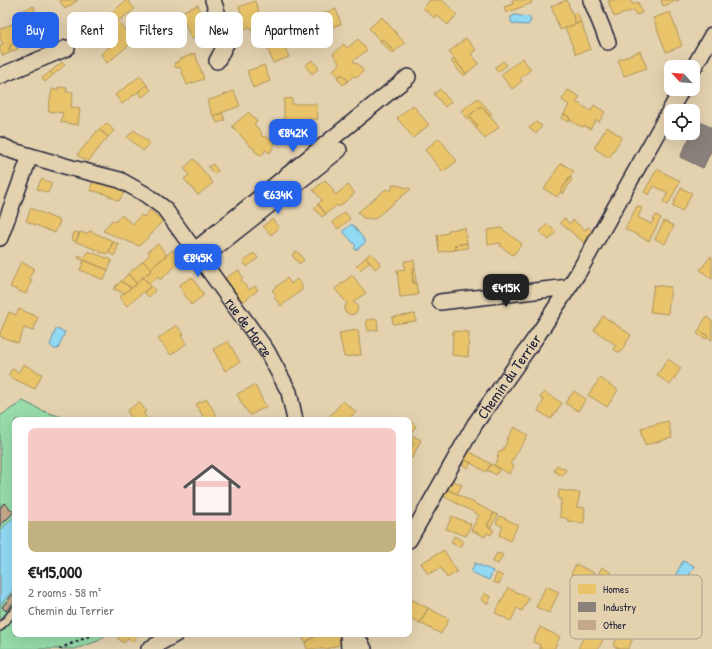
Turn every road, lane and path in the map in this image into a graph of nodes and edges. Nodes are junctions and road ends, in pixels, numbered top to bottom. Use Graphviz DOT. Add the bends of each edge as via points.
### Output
graph roads {
  1 [pos="213,0"];
  2 [pos="591,0"];
  3 [pos="712,35"];
  4 [pos="608,42"];
  5 [pos="67,48"];
  6 [pos="698,60"];
  7 [pos="217,61"];
  8 [pos="0,76"];
  9 [pos="408,78"];
  10 [pos="678,96"];
  11 [pos="0,145"];
  12 [pos="339,150"];
  13 [pos="30,156"];
  14 [pos="0,238"];
  15 [pos="198,255"];
  16 [pos="569,287"];
  17 [pos="440,302"];
  18 [pos="294,417"];
  19 [pos="412,535"];
  20 [pos="12,613"];
  21 [pos="0,626"];
  22 [pos="87,637"];
  23 [pos="171,637"];
  24 [pos="348,637"];
  25 [pos="358,637"];
  26 [pos="365,637"];
  27 [pos="59,649"];
  28 [pos="149,649"];
  29 [pos="349,649"];
  30 [pos="364,649"];
  1 -- 7 [label="street" via="227,42"];
  2 -- 4 [label="street"];
  3 -- 6 [label="street"];
  5 -- 8 [label="street"];
  9 -- 15 [label="street"];
  10 -- 16 [label="street, Chemin du Terrier"];
  11 -- 13 [label="street"];
  12 -- 15 [label="street"];
  13 -- 14 [label="street"];
  13 -- 15 [label="street, rue de Morze" via="120,180 145,194 164,208"];
  15 -- 18 [label="street, rue de Morze" via="266,351 289,392"];
  16 -- 17 [label="street"];
  16 -- 19 [label="street, Chemin du Terrier" via="475,424"];
  20 -- 21 [label="lane"];
  22 -- 27 [label="path"];
  23 -- 28 [label="street"];
  24 -- 29 [label="street"];
  25 -- 30 [label="street"];
  26 -- 30 [label="street"];
}
